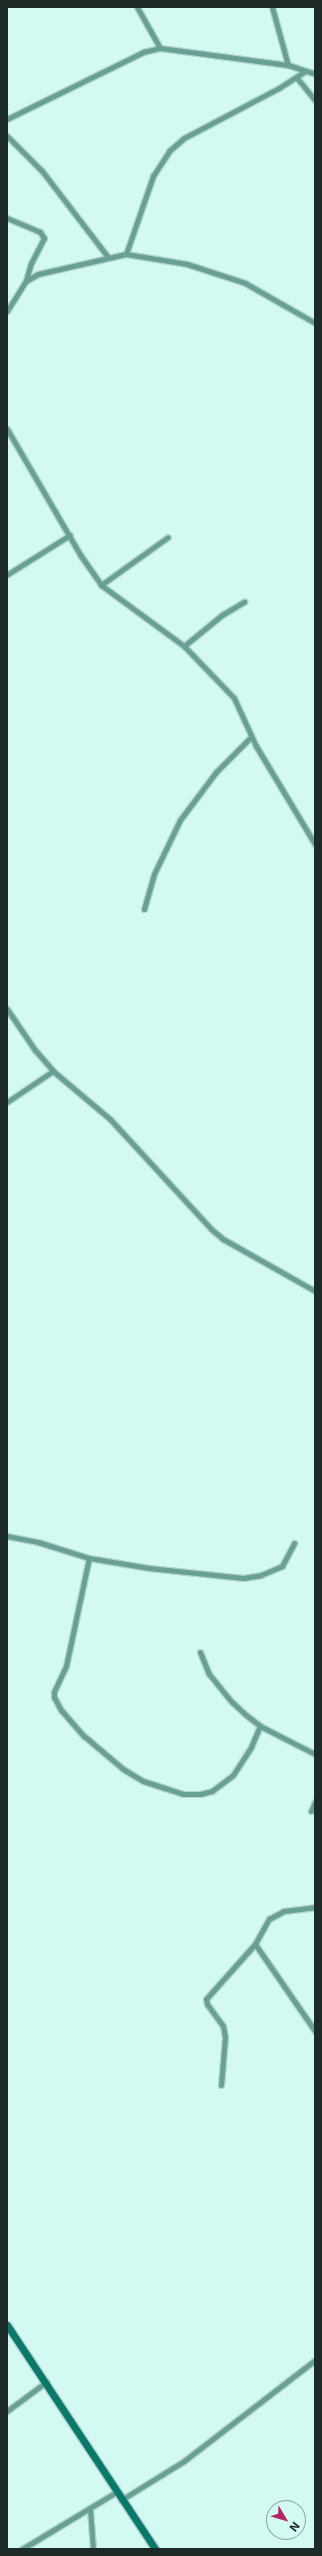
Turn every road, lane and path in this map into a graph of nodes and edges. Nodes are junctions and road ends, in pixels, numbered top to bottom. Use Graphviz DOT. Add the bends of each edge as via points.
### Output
graph roads {
  1 [pos="137,7"];
  2 [pos="272,7"];
  3 [pos="160,48"];
  4 [pos="288,65"];
  5 [pos="305,70"];
  6 [pos="315,74"];
  7 [pos="297,78"];
  8 [pos="315,100"];
  9 [pos="7,119"];
  10 [pos="7,136"];
  11 [pos="7,218"];
  12 [pos="126,254"];
  13 [pos="108,257"];
  14 [pos="26,281"];
  15 [pos="7,311"];
  16 [pos="315,323"];
  17 [pos="7,429"];
  18 [pos="70,535"];
  19 [pos="168,537"];
  20 [pos="8,574"];
  21 [pos="101,585"];
  22 [pos="244,602"];
  23 [pos="184,646"];
  24 [pos="251,736"];
  25 [pos="315,844"];
  26 [pos="144,908"];
  27 [pos="7,1009"];
  28 [pos="52,1070"];
  29 [pos="7,1102"];
  30 [pos="315,1291"];
  31 [pos="7,1536"];
  32 [pos="294,1543"];
  33 [pos="90,1558"];
  34 [pos="200,1652"];
  35 [pos="260,1726"];
  36 [pos="315,1754"];
  37 [pos="315,1802"];
  38 [pos="312,1811"];
  39 [pos="315,1907"];
  40 [pos="255,1944"];
  41 [pos="315,2031"];
  42 [pos="222,2085"];
  43 [pos="7,2325"];
  44 [pos="315,2360"];
  45 [pos="46,2382"];
  46 [pos="7,2411"];
  47 [pos="116,2492"];
  48 [pos="121,2500"];
  49 [pos="90,2509"];
  50 [pos="22,2549"];
  51 [pos="93,2549"];
  52 [pos="155,2549"];
  1 -- 3 [label="street"];
  2 -- 4 [label="street"];
  3 -- 4 [label="street"];
  3 -- 9 [label="street" via="143,52"];
  4 -- 5 [label="street"];
  5 -- 6 [label="street"];
  5 -- 7 [label="street"];
  7 -- 8 [label="street"];
  7 -- 12 [label="street" via="184,138 169,151 153,176"];
  10 -- 13 [label="street" via="42,171"];
  11 -- 14 [label="street" via="40,232 44,238 31,263"];
  12 -- 13 [label="street"];
  12 -- 16 [label="street" via="187,264 245,283"];
  13 -- 14 [label="street" via="54,268"];
  14 -- 15 [label="street"];
  17 -- 18 [label="street"];
  18 -- 20 [label="street"];
  18 -- 21 [label="street"];
  19 -- 21 [label="street"];
  21 -- 23 [label="street"];
  22 -- 23 [label="street" via="222,615"];
  23 -- 24 [label="street" via="234,698"];
  24 -- 25 [label="street"];
  24 -- 26 [label="street" via="216,772 180,820 154,874"];
  27 -- 28 [label="street"];
  28 -- 29 [label="street"];
  28 -- 30 [label="street" via="110,1119 211,1230"];
  31 -- 33 [label="street" via="38,1542"];
  32 -- 33 [label="street" via="282,1566 261,1575 243,1578 149,1568"];
  33 -- 35 [label="street" via="66,1666 54,1697 61,1710 84,1736 112,1761 143,1781 183,1794 200,1794 212,1791 233,1775 251,1747"];
  34 -- 35 [label="street" via="209,1674 221,1690"];
  35 -- 36 [label="street"];
  37 -- 38 [label="street"];
  39 -- 40 [label="street" via="276,1914 269,1919"];
  40 -- 41 [label="street"];
  40 -- 42 [label="street" via="206,1999 223,2026 225,2037"];
  43 -- 45 [label="street"];
  44 -- 48 [label="street" via="184,2461"];
  45 -- 46 [label="street"];
  45 -- 47 [label="street"];
  47 -- 48 [label="street"];
  47 -- 49 [label="street"];
  48 -- 52 [label="street"];
  49 -- 50 [label="street"];
  49 -- 51 [label="street"];
}
